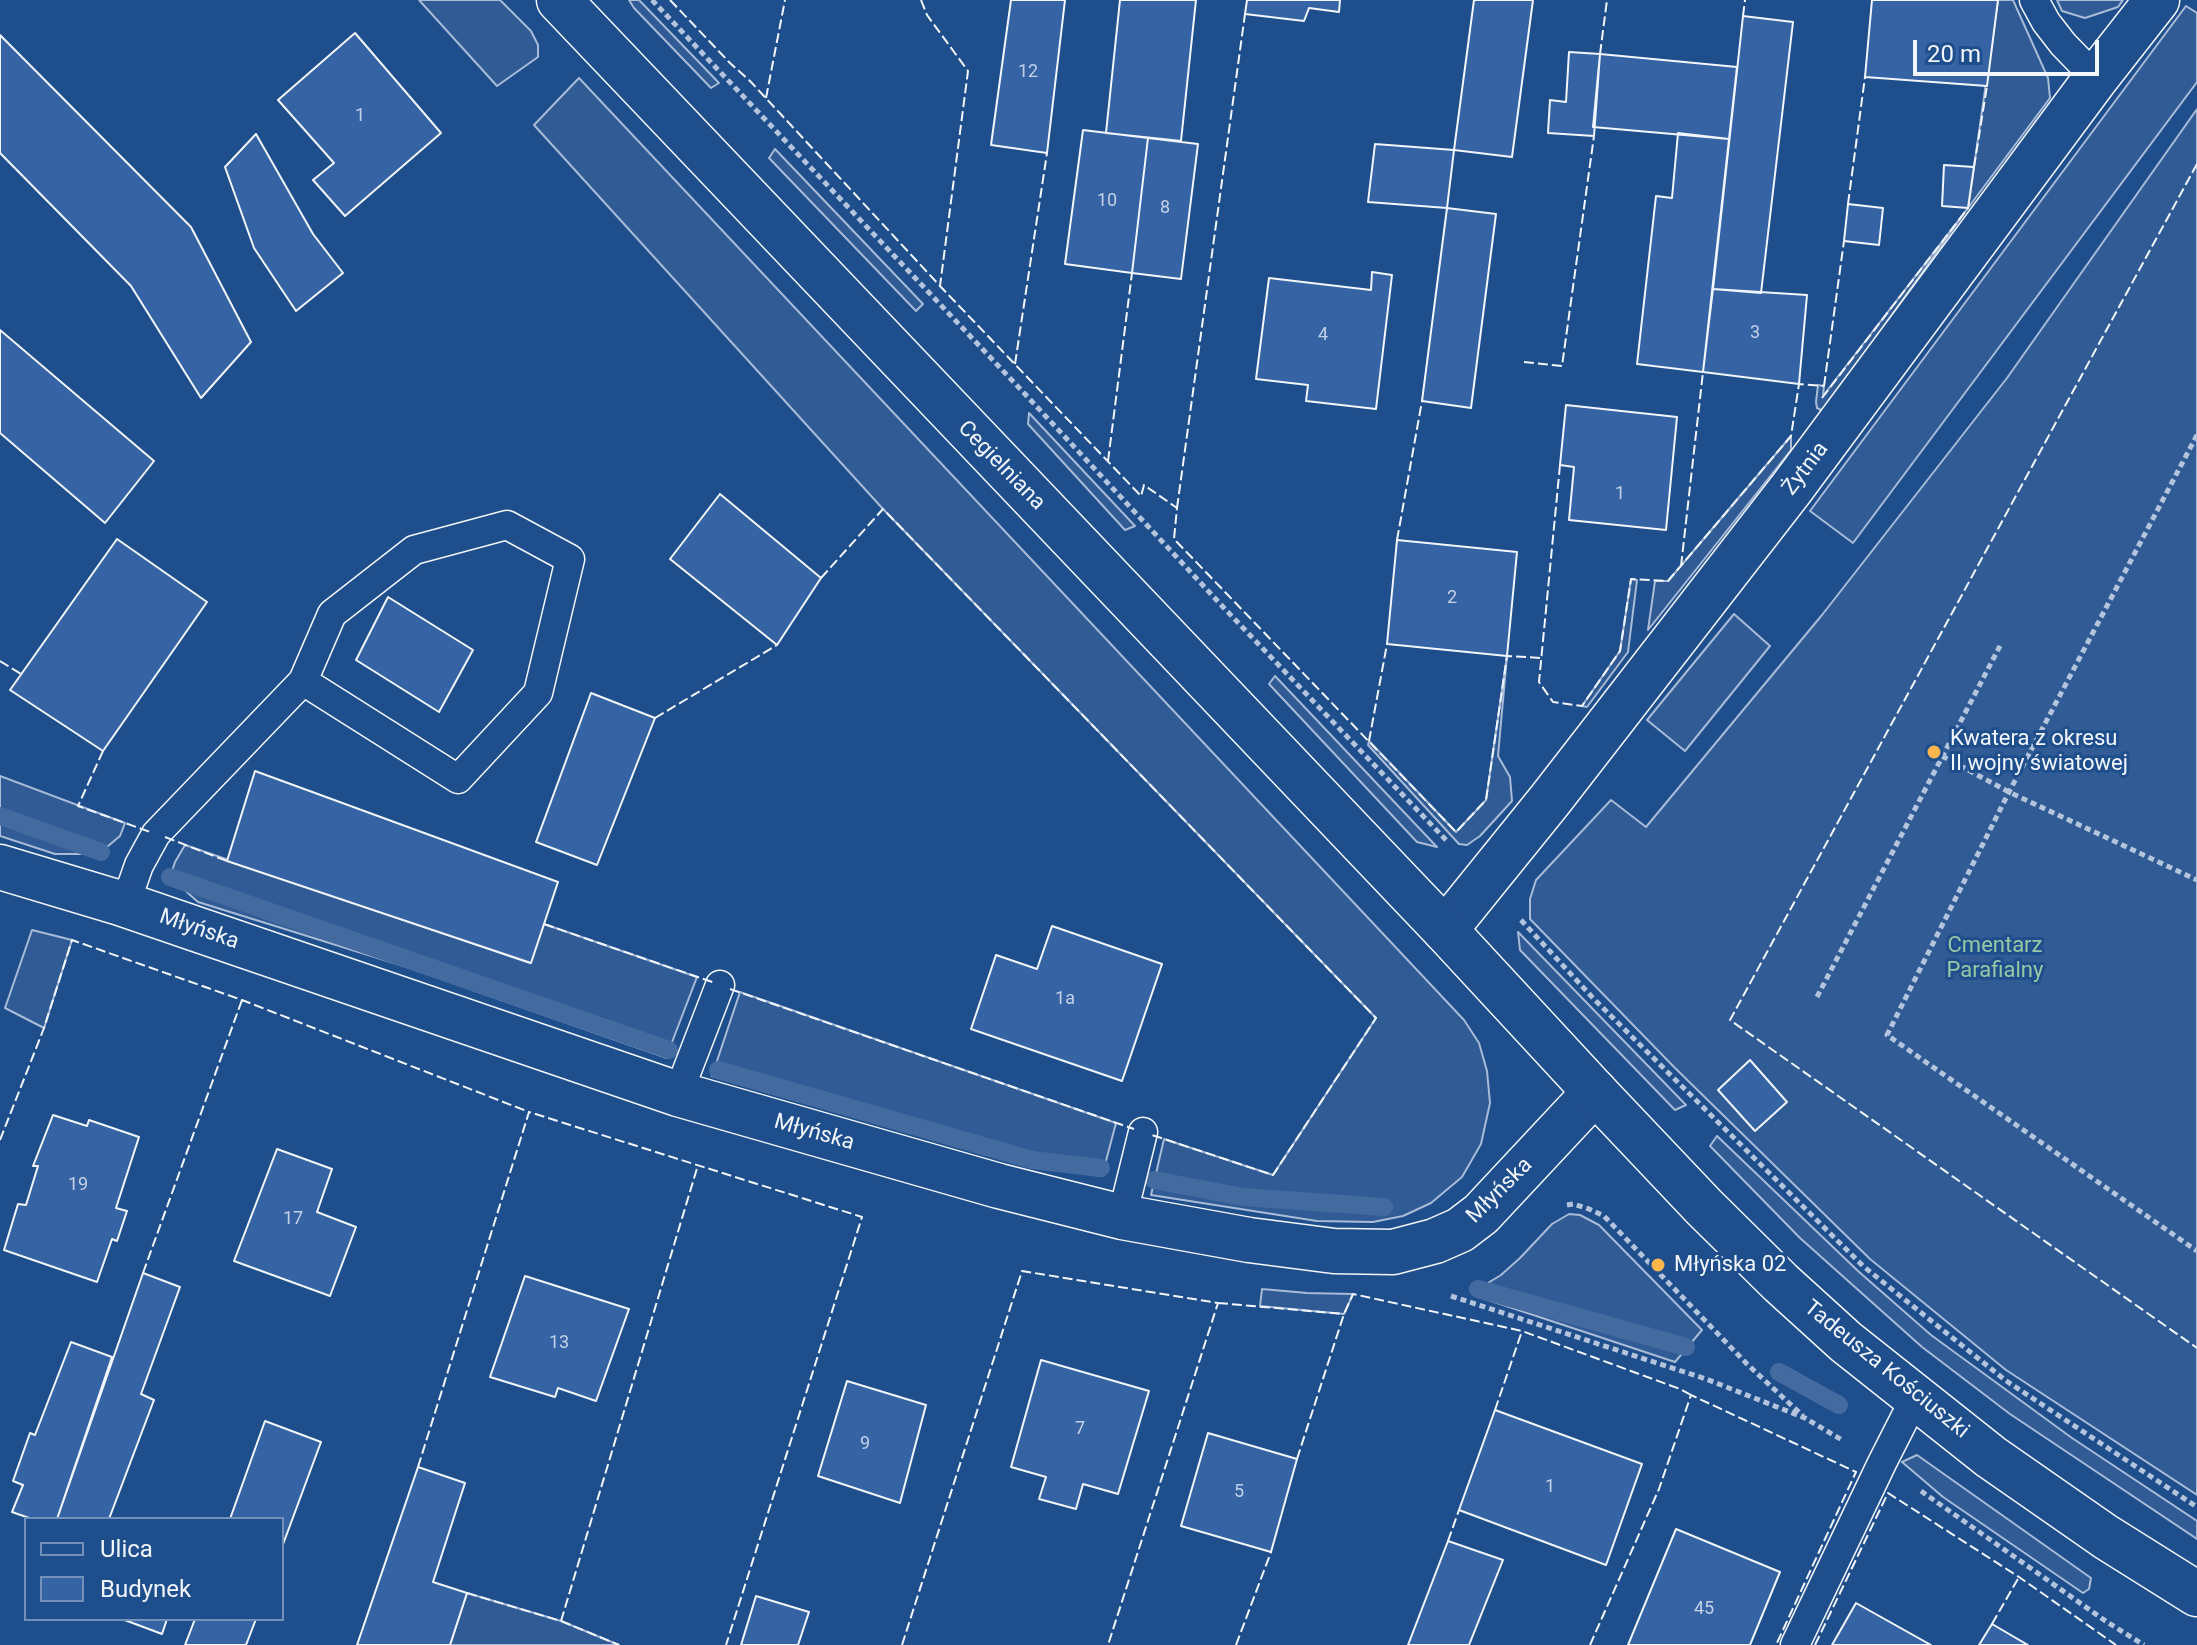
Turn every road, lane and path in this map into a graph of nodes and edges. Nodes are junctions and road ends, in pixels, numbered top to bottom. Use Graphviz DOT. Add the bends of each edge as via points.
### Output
graph roads {
  1 [pos="559,0"];
  2 [pos="652,0"];
  3 [pos="2034,0"];
  4 [pos="2157,0"];
  5 [pos="2096,78"];
  6 [pos="2197,435"];
  7 [pos="2001,644"];
  8 [pos="303,681"];
  9 [pos="1942,756"];
  10 [pos="2009,792"];
  11 [pos="0,867"];
  12 [pos="2197,880"];
  13 [pos="1486,881"];
  14 [pos="120,903"];
  15 [pos="1445,930"];
  16 [pos="720,985"];
  17 [pos="1817,997"];
  18 [pos="1595,1092"];
  19 [pos="678,1094"];
  20 [pos="1143,1132"];
  21 [pos="1558,1206"];
  22 [pos="1122,1217"];
  23 [pos="2197,1251"];
  24 [pos="1915,1398"];
  25 [pos="1805,1418"];
  26 [pos="2197,1507"];
  27 [pos="2197,1594"];
  28 [pos="1795,1645"];
  1 -- 15 [label="street, Cegielniana"];
  2 -- 13 [label="path"];
  3 -- 5 [label="lane" via="2055,33"];
  4 -- 5 [label="street, Żytnia"];
  5 -- 13 [label="street, Żytnia" via="1791,489"];
  6 -- 10 [label="path"];
  7 -- 9 [label="path"];
  8 -- 8 [label="lane" via="458,779 538,693 570,559 507,525 414,550 332,614"];
  8 -- 14 [label="lane" via="156,834"];
  9 -- 10 [label="path"];
  9 -- 17 [label="path"];
  10 -- 12 [label="path"];
  10 -- 23 [label="path" via="1887,1035"];
  11 -- 14 [label="street, Młyńska"];
  13 -- 15 [label="street, Żytnia"];
  13 -- 26 [label="path" via="1593,998 1863,1266 2005,1380"];
  14 -- 19 [label="street, Młyńska"];
  15 -- 18 [label="street, Tadeusza Kościuszki"];
  16 -- 19 [label="lane"];
  18 -- 22 [label="street, Młyńska" via="1481,1214 1460,1230 1421,1245 1393,1252 1334,1251"];
  18 -- 24 [label="street, Tadeusza Kościuszki" via="1781,1283"];
  19 -- 22 [label="street, Młyńska"];
  20 -- 22 [label="lane"];
  21 -- 25 [label="path" via="1573,1204 1604,1216"];
  24 -- 27 [label="street, Tadeusza Kościuszki" via="2106,1537"];
  24 -- 28 [label="lane"];
}
